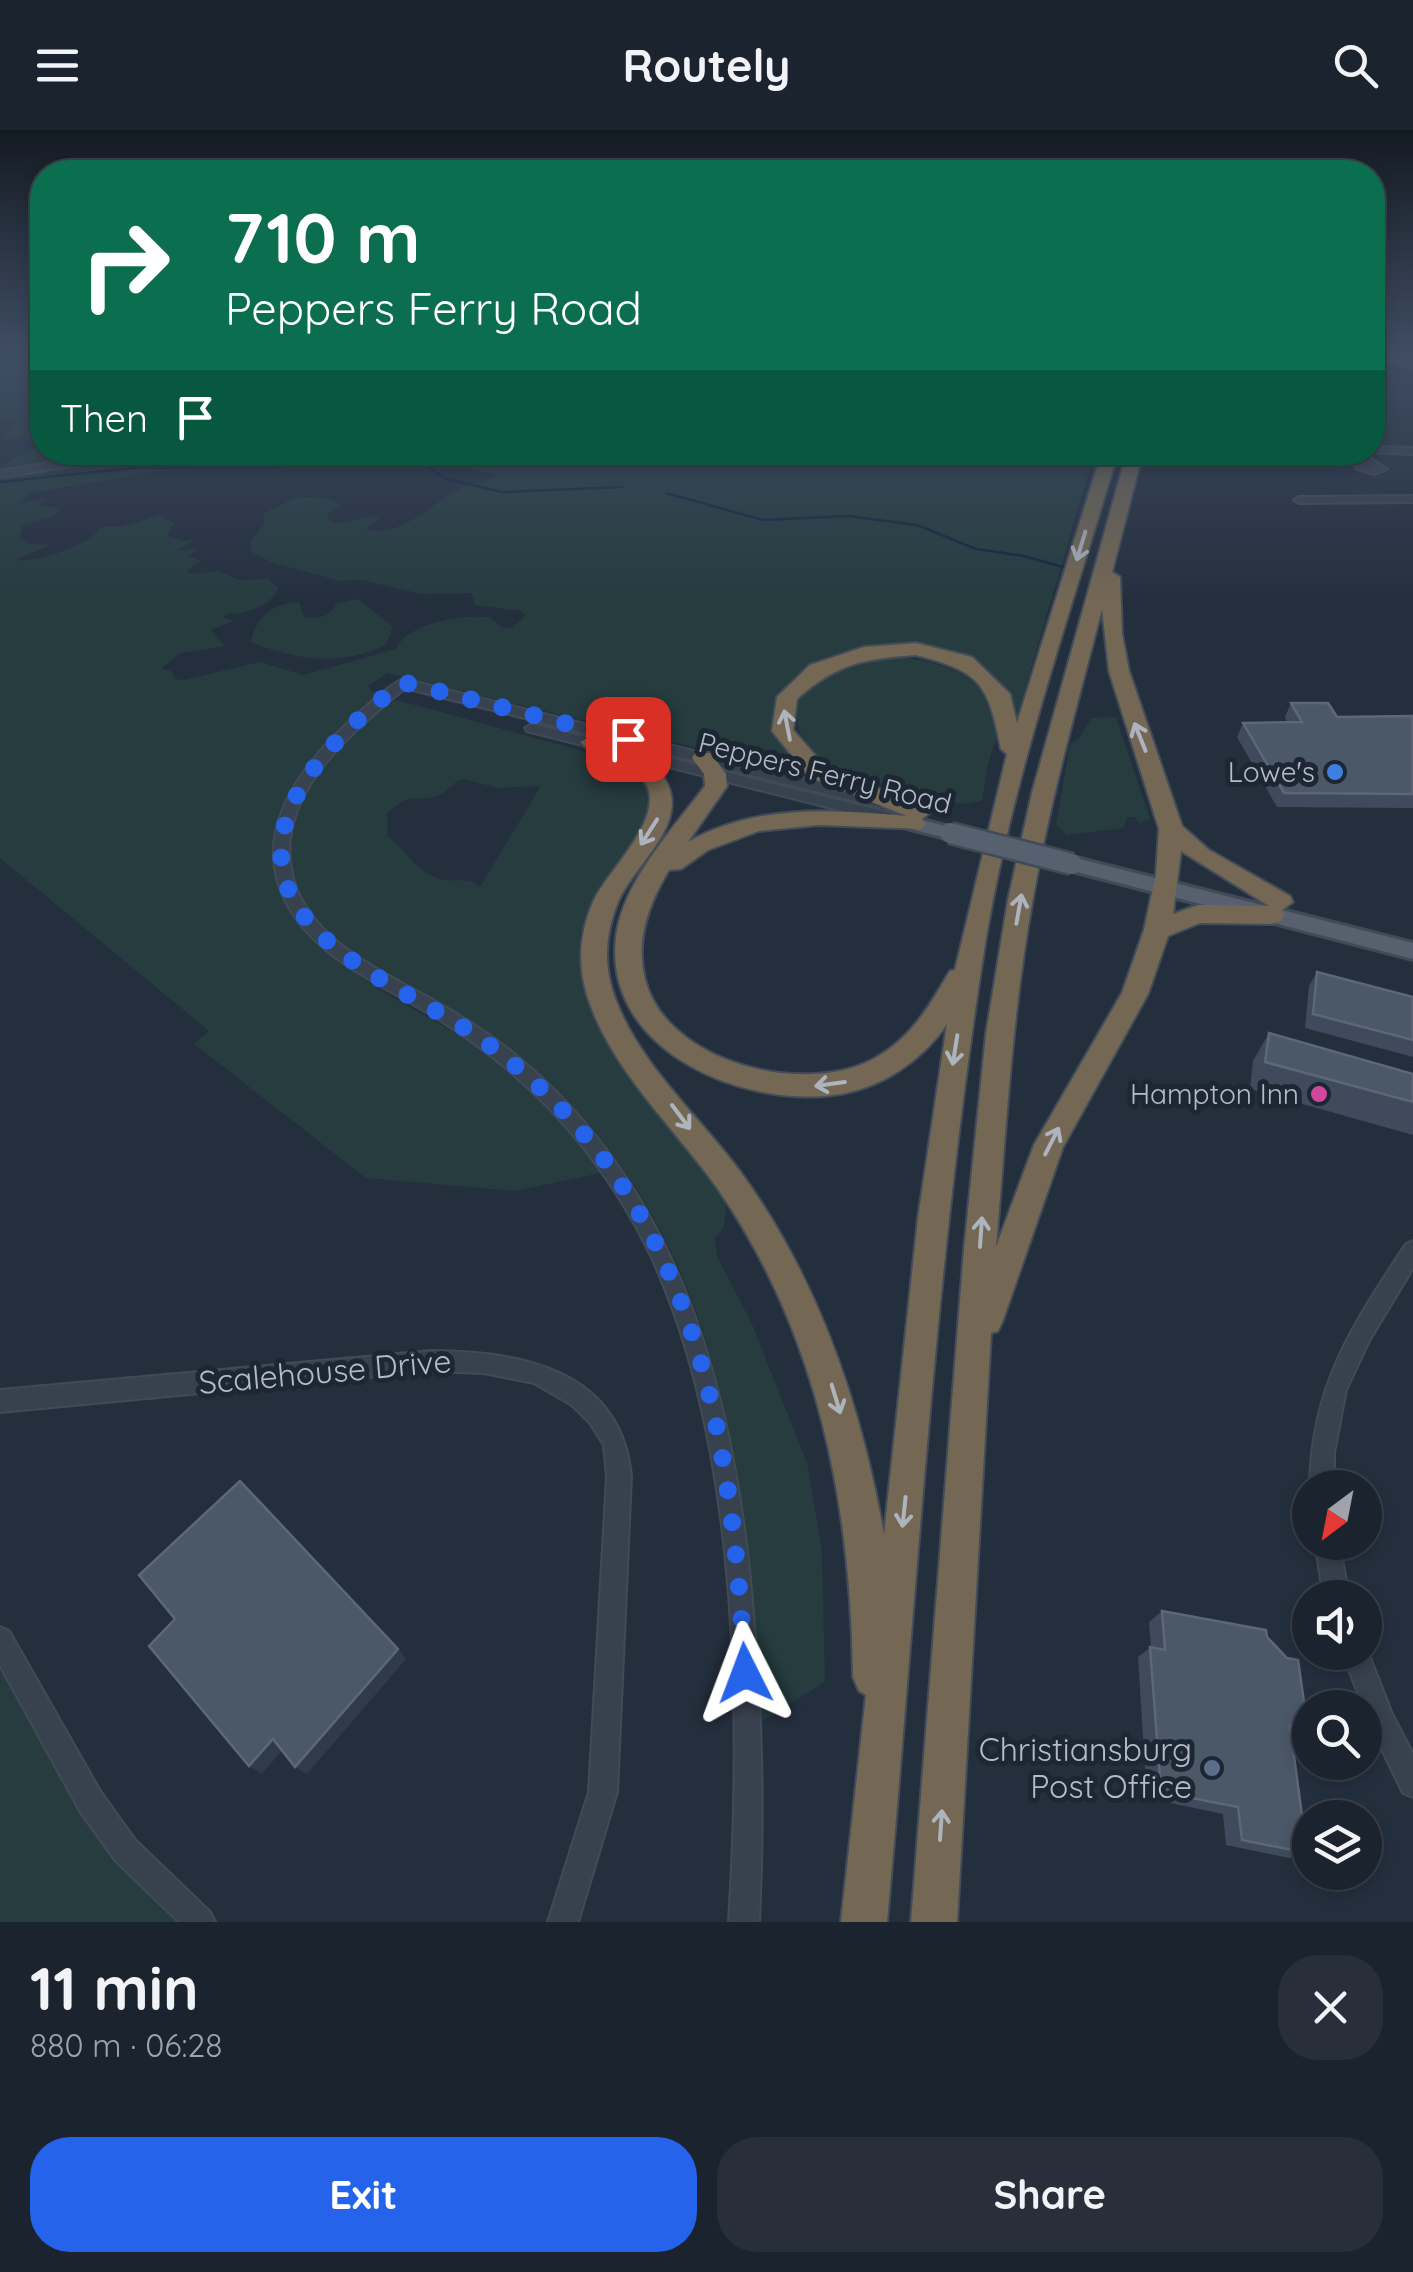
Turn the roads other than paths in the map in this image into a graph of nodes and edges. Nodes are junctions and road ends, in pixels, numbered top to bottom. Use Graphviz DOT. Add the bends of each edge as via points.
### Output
graph roads {
  1 [pos="1413,451"];
  2 [pos="1385,453"];
  3 [pos="59,465"];
  4 [pos="1106,465"];
  5 [pos="1130,465"];
  6 [pos="0,474"];
  7 [pos="1413,499"];
  8 [pos="1298,500"];
  9 [pos="1108,548"];
  10 [pos="397,687"];
  11 [pos="591,742"];
  12 [pos="709,766"];
  13 [pos="1011,778"];
  14 [pos="917,818"];
  15 [pos="1172,829"];
  16 [pos="1165,881"];
  17 [pos="648,890"];
  18 [pos="1276,909"];
  19 [pos="1157,930"];
  20 [pos="1413,936"];
  21 [pos="1413,950"];
  22 [pos="970,954"];
  23 [pos="1413,1250"];
  24 [pos="972,1364"];
  25 [pos="0,1401"];
  26 [pos="1323,1470"];
  27 [pos="0,1640"];
  28 [pos="1362,1670"];
  29 [pos="1413,1784"];
  30 [pos="868,1878"];
  31 [pos="200,1922"];
  32 [pos="563,1922"];
  33 [pos="744,1922"];
  34 [pos="864,1922"];
  35 [pos="934,1922"];
  1 -- 2 [label="street"];
  3 -- 6 [label="street"];
  4 -- 13 [label="highway, one-way"];
  5 -- 9 [label="highway"];
  7 -- 8 [label="street"];
  15 -- 9 [label="highway, one-way" via="1118,672"];
  24 -- 9 [label="highway, one-way" via="987,1156 1015,931 1043,792"];
  10 -- 11 [label="street, Peppers Ferry Road"];
  10 -- 12 [label="street, Peppers Ferry Road"];
  10 -- 33 [label="street" via="320,762 298,794 282,833 284,876 305,917 338,949 482,1040 543,1090 619,1180 666,1264 714,1402 730,1491 747,1738"];
  11 -- 12 [label="street, Peppers Ferry Road"];
  11 -- 30 [label="highway, one-way" via="644,769 663,800 601,914 594,952 600,993 622,1039 774,1249 816,1339 849,1441 872,1631"];
  12 -- 14 [label="street, Peppers Ferry Road"];
  12 -- 17 [label="highway" via="716,786"];
  14 -- 13 [label="highway, one-way" via="842,784 800,756 783,719 788,695 805,675 829,660 880,649 935,653 969,666 996,686 1009,708"];
  13 -- 22 [label="highway"];
  14 -- 16 [label="main road, Peppers Ferry Road, bridge"];
  14 -- 17 [label="highway" via="807,816 743,825 689,850"];
  15 -- 16 [label="highway"];
  15 -- 18 [label="highway"];
  16 -- 18 [label="main road, Peppers Ferry Road"];
  16 -- 19 [label="highway"];
  22 -- 17 [label="highway, one-way" via="922,1039 889,1064 841,1083 758,1082 704,1062 649,1015 629,956 632,924"];
  18 -- 19 [label="highway" via="1198,914"];
  18 -- 20 [label="main road"];
  18 -- 21 [label="main road"];
  24 -- 19 [label="highway, one-way" via="1042,1160 1135,994"];
  22 -- 30 [label="highway, one-way" via="934,1218"];
  23 -- 26 [label="street" via="1339,1374"];
  35 -- 24 [label="highway, one-way"];
  25 -- 32 [label="street, Scalehouse Drive" via="480,1360 524,1368 563,1385 593,1410 614,1442 619,1477 604,1792"];
  27 -- 31 [label="street" via="102,1818 125,1850"];
  28 -- 29 [label="street"];
  30 -- 34 [label="highway"];
}
